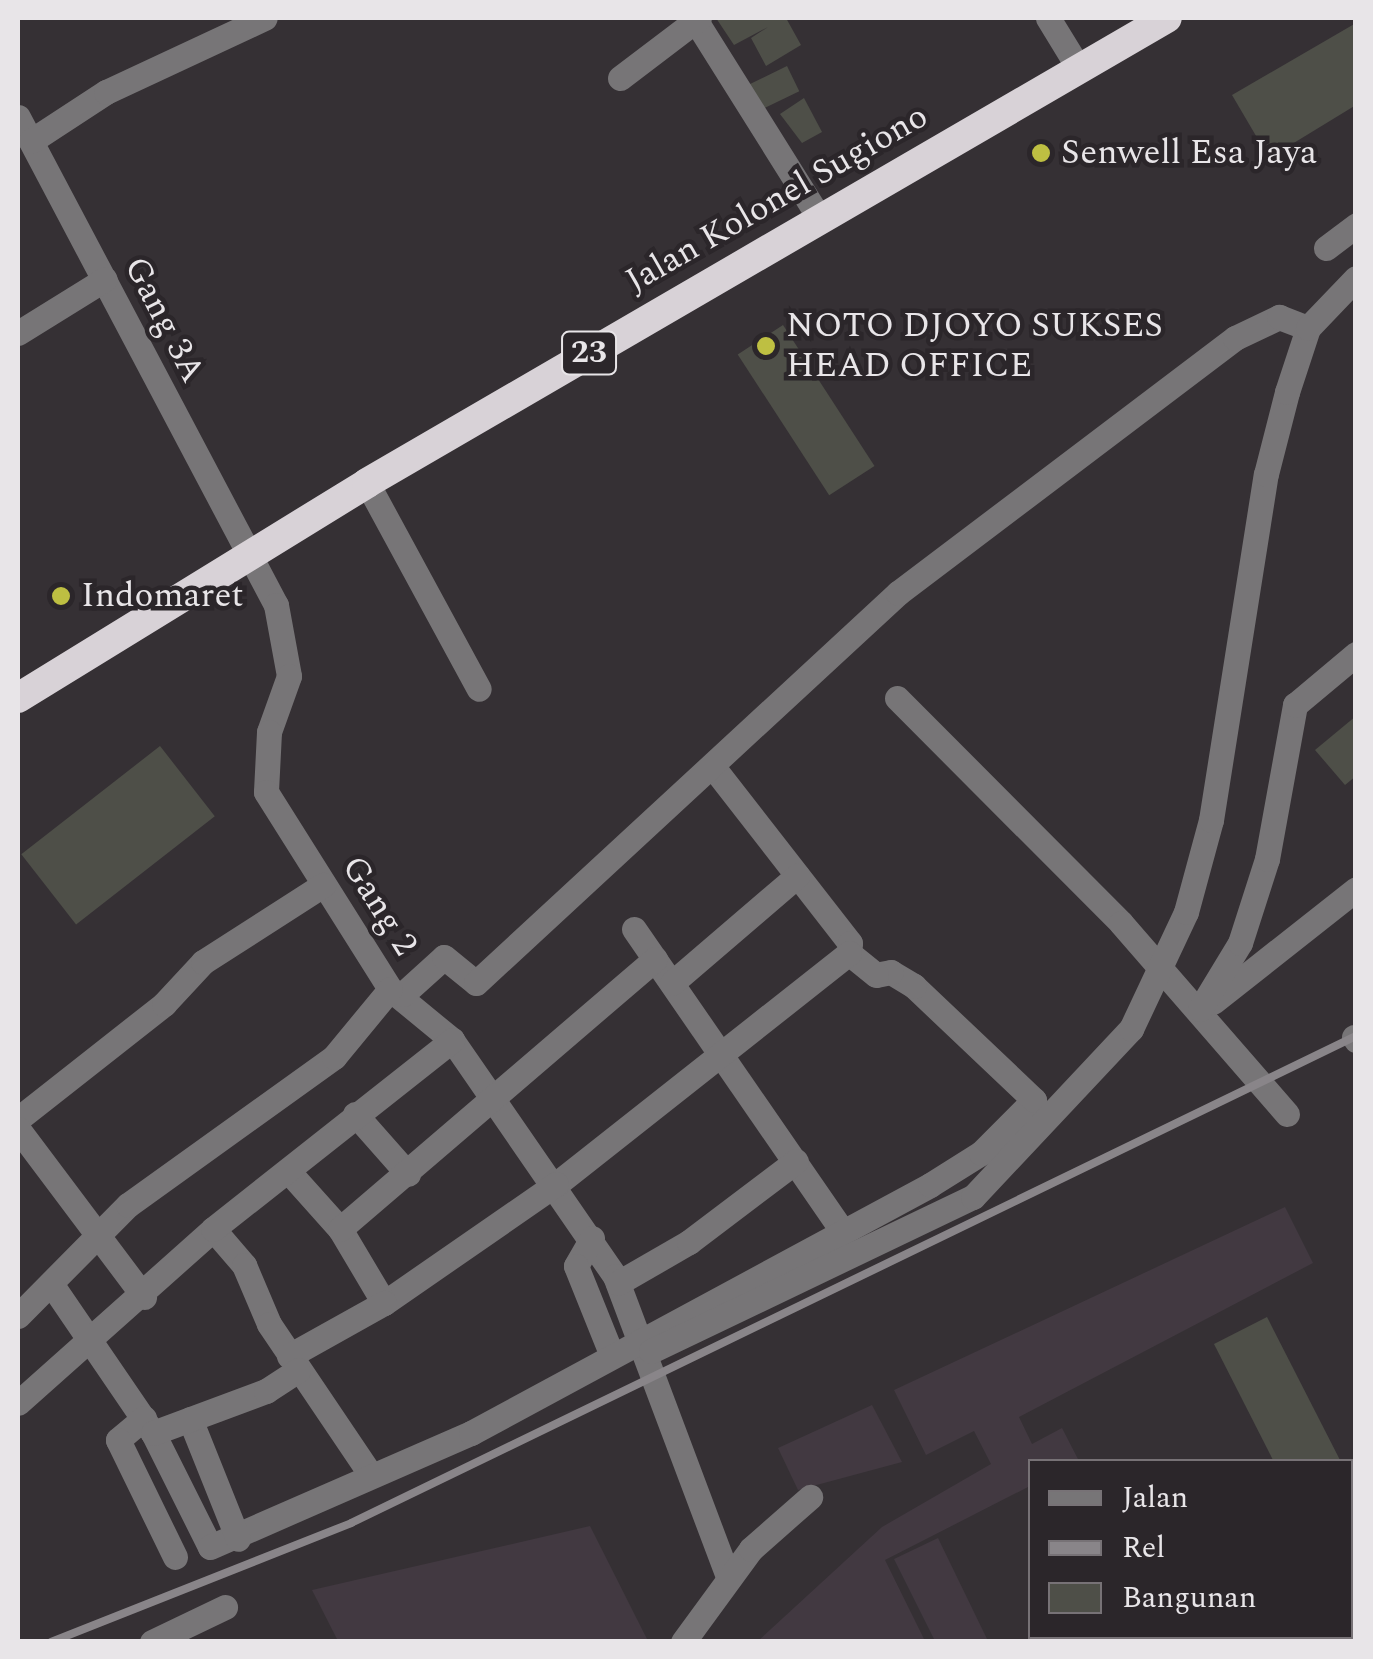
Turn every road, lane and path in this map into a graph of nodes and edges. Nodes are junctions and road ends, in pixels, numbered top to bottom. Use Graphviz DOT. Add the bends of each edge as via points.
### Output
graph roads {
  1 [pos="265,18"];
  2 [pos="696,18"];
  3 [pos="1048,18"];
  4 [pos="1167,18"];
  5 [pos="1078,66"];
  6 [pos="620,78"];
  7 [pos="18,117"];
  8 [pos="31,140"];
  9 [pos="819,217"];
  10 [pos="1356,226"];
  11 [pos="1326,248"];
  12 [pos="1356,278"];
  13 [pos="105,279"];
  14 [pos="1308,328"];
  15 [pos="18,334"];
  16 [pos="367,483"];
  17 [pos="248,554"];
  18 [pos="1356,654"];
  19 [pos="478,689"];
  20 [pos="18,698"];
  21 [pos="897,698"];
  22 [pos="712,767"];
  23 [pos="797,876"];
  24 [pos="323,885"];
  25 [pos="1356,889"];
  26 [pos="634,929"];
  27 [pos="849,953"];
  28 [pos="655,959"];
  29 [pos="1160,976"];
  30 [pos="672,984"];
  31 [pos="396,992"];
  32 [pos="1201,1010"];
  33 [pos="452,1040"];
  34 [pos="721,1056"];
  35 [pos="488,1094"];
  36 [pos="355,1114"];
  37 [pos="1288,1114"];
  38 [pos="18,1119"];
  39 [pos="18,1129"];
  40 [pos="796,1161"];
  41 [pos="289,1172"];
  42 [pos="408,1174"];
  43 [pos="556,1184"];
  44 [pos="213,1229"];
  45 [pos="340,1229"];
  46 [pos="842,1231"];
  47 [pos="592,1238"];
  48 [pos="102,1239"];
  49 [pos="618,1284"];
  50 [pos="52,1285"];
  51 [pos="144,1297"];
  52 [pos="384,1302"];
  53 [pos="18,1316"];
  54 [pos="91,1338"];
  55 [pos="643,1346"];
  56 [pos="611,1353"];
  57 [pos="294,1363"];
  58 [pos="18,1403"];
  59 [pos="190,1420"];
  60 [pos="148,1425"];
  61 [pos="372,1475"];
  62 [pos="810,1497"];
  63 [pos="238,1538"];
  64 [pos="176,1557"];
  65 [pos="728,1576"];
  66 [pos="225,1607"];
  67 [pos="152,1642"];
  68 [pos="683,1642"];
  1 -- 8 [label="street" via="106,92"];
  2 -- 6 [label="street"];
  2 -- 9 [label="street"];
  3 -- 5 [label="street"];
  4 -- 5 [label="highway, Jalan Kolonel Sugiono / 23"];
  5 -- 9 [label="highway, Jalan Kolonel Sugiono / 23"];
  7 -- 8 [label="street, Gang 3A"];
  8 -- 13 [label="street, Gang 3A"];
  9 -- 16 [label="highway, Jalan Kolonel Sugiono / 23"];
  10 -- 11 [label="street"];
  12 -- 14 [label="street"];
  13 -- 15 [label="street"];
  13 -- 17 [label="street, Gang 3A"];
  14 -- 22 [label="street" via="1278,317 1235,338 898,594"];
  14 -- 29 [label="street" via="1266,474 1210,820"];
  16 -- 17 [label="highway, Jalan Kolonel Sugiono / 23"];
  16 -- 19 [label="street"];
  17 -- 20 [label="highway, Jalan Kolonel Sugiono / 23"];
  17 -- 24 [label="street, Gang 2" via="288,642 290,676 262,783"];
  18 -- 32 [label="street" via="1296,704 1267,859 1240,943"];
  21 -- 29 [label="street" via="986,794 1058,856"];
  22 -- 23 [label="street"];
  22 -- 31 [label="street" via="476,982 444,957"];
  23 -- 27 [label="street" via="850,943"];
  23 -- 30 [label="street"];
  24 -- 31 [label="street, Gang 2"];
  24 -- 38 [label="street" via="202,962 164,1004"];
  25 -- 32 [label="street"];
  26 -- 28 [label="street"];
  27 -- 34 [label="street"];
  27 -- 46 [label="street" via="876,974 904,978 1034,1100 980,1152"];
  28 -- 30 [label="street"];
  28 -- 35 [label="street"];
  29 -- 32 [label="street"];
  29 -- 55 [label="street" via="1131,1029 973,1197"];
  30 -- 34 [label="street"];
  31 -- 33 [label="street, Gang 2"];
  31 -- 48 [label="street" via="334,1057 128,1205"];
  32 -- 37 [label="street"];
  33 -- 35 [label="street, Gang 2"];
  33 -- 36 [label="street"];
  34 -- 40 [label="street"];
  34 -- 43 [label="street"];
  35 -- 42 [label="street"];
  35 -- 43 [label="street, Gang 2"];
  36 -- 41 [label="street"];
  36 -- 42 [label="street"];
  39 -- 48 [label="street"];
  40 -- 46 [label="street"];
  40 -- 49 [label="street" via="690,1242"];
  41 -- 44 [label="street"];
  41 -- 45 [label="street"];
  42 -- 45 [label="street"];
  43 -- 47 [label="street, Gang 2"];
  43 -- 52 [label="street"];
  44 -- 51 [label="street"];
  44 -- 57 [label="street" via="244,1265"];
  45 -- 52 [label="street"];
  46 -- 55 [label="street"];
  47 -- 49 [label="street, Gang 2"];
  47 -- 56 [label="street" via="576,1266"];
  48 -- 50 [label="street"];
  48 -- 51 [label="street"];
  49 -- 55 [label="street, Gang 2"];
  50 -- 53 [label="street"];
  50 -- 54 [label="street"];
  51 -- 54 [label="street"];
  52 -- 57 [label="street"];
  54 -- 58 [label="street"];
  54 -- 60 [label="street"];
  55 -- 56 [label="street"];
  55 -- 65 [label="street, Gang 2"];
  56 -- 61 [label="street" via="471,1433"];
  57 -- 59 [label="street"];
  57 -- 61 [label="street"];
  59 -- 60 [label="street"];
  59 -- 63 [label="street"];
  60 -- 63 [label="street" via="210,1547"];
  60 -- 64 [label="street" via="118,1440"];
  61 -- 63 [label="street"];
  62 -- 65 [label="street"];
  65 -- 68 [label="street"];
  66 -- 67 [label="street"];
}
